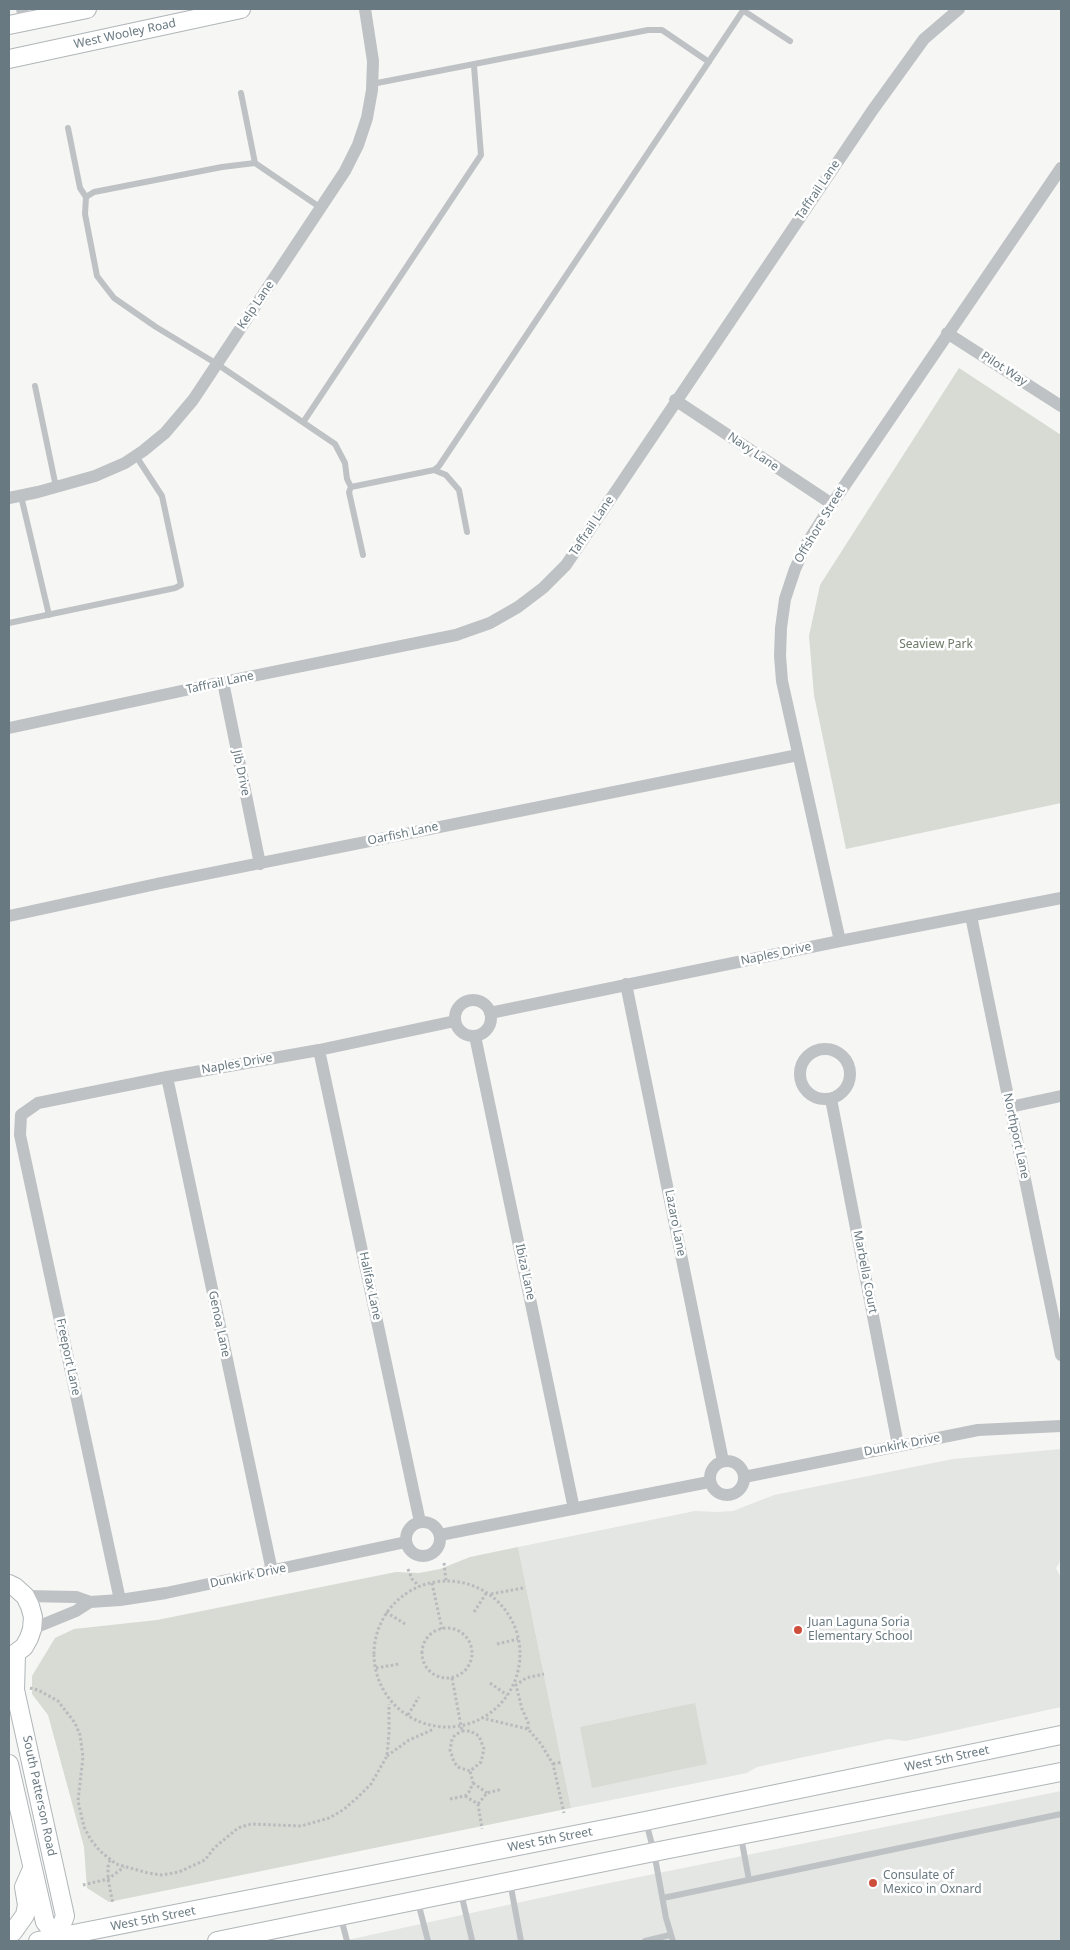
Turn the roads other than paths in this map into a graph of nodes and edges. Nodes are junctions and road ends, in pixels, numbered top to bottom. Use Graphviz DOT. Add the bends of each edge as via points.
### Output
graph roads {
  1 [pos="87,9"];
  2 [pos="241,9"];
  3 [pos="365,9"];
  4 [pos="959,9"];
  5 [pos="744,10"];
  6 [pos="19,19"];
  7 [pos="790,41"];
  8 [pos="9,59"];
  9 [pos="709,62"];
  10 [pos="474,66"];
  11 [pos="372,84"];
  12 [pos="241,93"];
  13 [pos="68,128"];
  14 [pos="255,163"];
  15 [pos="1061,168"];
  16 [pos="86,196"];
  17 [pos="321,208"];
  18 [pos="947,333"];
  19 [pos="217,364"];
  20 [pos="35,386"];
  21 [pos="675,400"];
  22 [pos="1061,406"];
  23 [pos="304,421"];
  24 [pos="136,456"];
  25 [pos="434,470"];
  26 [pos="56,487"];
  27 [pos="350,487"];
  28 [pos="15,497"];
  29 [pos="832,504"];
  30 [pos="467,532"];
  31 [pos="363,555"];
  32 [pos="49,615"];
  33 [pos="9,624"];
  34 [pos="223,682"];
  35 [pos="9,728"];
  36 [pos="798,755"];
  37 [pos="260,864"];
  38 [pos="1061,898"];
  39 [pos="9,916"];
  40 [pos="971,916"];
  41 [pos="840,941"];
  42 [pos="626,984"];
  43 [pos="490,1013"];
  44 [pos="455,1021"];
  45 [pos="475,1036"];
  46 [pos="319,1050"];
  47 [pos="167,1076"];
  48 [pos="1061,1096"];
  49 [pos="831,1099"];
  50 [pos="1010,1107"];
  51 [pos="22,1115"];
  52 [pos="1061,1355"];
  53 [pos="1061,1426"];
  54 [pos="898,1445"];
  55 [pos="723,1462"];
  56 [pos="744,1477"];
  57 [pos="709,1482"];
  58 [pos="574,1509"];
  59 [pos="420,1522"];
  60 [pos="440,1535"];
  61 [pos="406,1542"];
  62 [pos="272,1571"];
  63 [pos="9,1584"];
  64 [pos="24,1596"];
  65 [pos="120,1600"];
  66 [pos="90,1602"];
  67 [pos="32,1629"];
  68 [pos="13,1656"];
  69 [pos="1061,1735"];
  70 [pos="9,1764"];
  71 [pos="1061,1772"];
  72 [pos="1061,1814"];
  73 [pos="645,1820"];
  74 [pos="741,1835"];
  75 [pos="654,1852"];
  76 [pos="32,1868"];
  77 [pos="749,1880"];
  78 [pos="510,1881"];
  79 [pos="460,1892"];
  80 [pos="663,1898"];
  81 [pos="417,1901"];
  82 [pos="341,1916"];
  83 [pos="9,1934"];
  84 [pos="672,1938"];
  85 [pos="57,1939"];
  86 [pos="472,1940"];
  87 [pos="38,1941"];
  88 [pos="217,1941"];
  89 [pos="347,1941"];
  90 [pos="426,1941"];
  91 [pos="521,1941"];
  92 [pos="645,1941"];
  1 -- 6 [label="main road"];
  2 -- 8 [label="main road, West Wooley Road"];
  3 -- 11 [label="street, Kelp Lane" via="373,61"];
  4 -- 21 [label="street, Taffrail Lane" via="924,39"];
  5 -- 7 [label="lane"];
  5 -- 9 [label="lane"];
  9 -- 10 [label="lane" via="662,30 648,30"];
  9 -- 25 [label="lane"];
  10 -- 11 [label="lane"];
  10 -- 23 [label="lane" via="481,154"];
  11 -- 17 [label="street, Kelp Lane" via="367,118 358,145"];
  12 -- 14 [label="lane"];
  13 -- 16 [label="lane" via="80,188"];
  14 -- 16 [label="lane"];
  14 -- 17 [label="lane"];
  15 -- 18 [label="street, Offshore Street"];
  16 -- 19 [label="lane" via="85,214 97,276 114,298"];
  17 -- 19 [label="street, Kelp Lane"];
  18 -- 22 [label="street, Pilot Way"];
  18 -- 29 [label="street, Offshore Street"];
  19 -- 23 [label="lane"];
  19 -- 24 [label="street, Kelp Lane" via="182,415"];
  20 -- 26 [label="lane"];
  21 -- 29 [label="street, Navy Lane"];
  21 -- 34 [label="street, Taffrail Lane" via="566,565 518,607 490,623 456,635"];
  23 -- 27 [label="lane" via="335,444 345,463"];
  24 -- 26 [label="street, Kelp Lane" via="96,476"];
  24 -- 32 [label="lane" via="162,496 180,585"];
  25 -- 27 [label="lane"];
  25 -- 30 [label="lane" via="446,475 459,490"];
  26 -- 28 [label="street, Kelp Lane"];
  27 -- 31 [label="lane"];
  28 -- 32 [label="lane"];
  29 -- 36 [label="street, Offshore Street" via="794,568 780,628 782,681"];
  32 -- 33 [label="lane"];
  34 -- 35 [label="street, Taffrail Lane"];
  34 -- 37 [label="street, Jib Drive"];
  36 -- 37 [label="street, Oarfish Lane"];
  36 -- 41 [label="street, Offshore Street"];
  37 -- 39 [label="street, Oarfish Lane"];
  38 -- 40 [label="street, Naples Drive"];
  40 -- 41 [label="street, Naples Drive"];
  40 -- 50 [label="street, Northport Lane"];
  41 -- 42 [label="street, Naples Drive"];
  42 -- 43 [label="street, Naples Drive"];
  42 -- 55 [label="street, Lazaro Lane"];
  43 -- 44 [label="street" via="484,1003 466,1001 457,1009"];
  43 -- 45 [label="street" via="490,1025"];
  44 -- 45 [label="street" via="460,1030"];
  44 -- 46 [label="street, Naples Drive"];
  45 -- 58 [label="street, Ibiza Lane"];
  46 -- 47 [label="street, Naples Drive"];
  46 -- 59 [label="street, Halifax Lane"];
  47 -- 51 [label="street, Naples Drive" via="38,1103"];
  47 -- 62 [label="street, Genoa Lane"];
  48 -- 50 [label="street"];
  49 -- 49 [label="street" via="845,1090 851,1073 844,1057 829,1049 820,1049 812,1052 801,1064 800,1080 808,1094 823,1100"];
  49 -- 54 [label="street, Marbella Court"];
  50 -- 52 [label="street, Northport Lane"];
  51 -- 65 [label="street, Freeport Lane" via="20,1135"];
  53 -- 54 [label="street, Dunkirk Drive" via="978,1430"];
  54 -- 56 [label="street, Dunkirk Drive"];
  55 -- 56 [label="street" via="734,1462"];
  55 -- 57 [label="street" via="711,1471"];
  56 -- 57 [label="street" via="738,1492 726,1496 716,1492"];
  57 -- 58 [label="street"];
  58 -- 60 [label="street"];
  59 -- 60 [label="street" via="434,1526"];
  59 -- 61 [label="street" via="408,1531"];
  60 -- 61 [label="street" via="436,1551 426,1556 415,1555"];
  61 -- 62 [label="street, Dunkirk Drive"];
  62 -- 65 [label="street, Dunkirk Drive"];
  63 -- 64 [label="main road"];
  64 -- 66 [label="street, Dunkirk Drive" via="76,1597"];
  64 -- 67 [label="main road" via="30,1606"];
  65 -- 66 [label="street, Dunkirk Drive"];
  66 -- 67 [label="street, Dunkirk Drive"];
  67 -- 68 [label="main road" via="29,1638"];
  68 -- 85 [label="main road, South Patterson Road" via="15,1690 65,1916"];
  69 -- 73 [label="main road, West 5th Street"];
  70 -- 76 [label="main road, South Patterson Road"];
  71 -- 74 [label="main road"];
  72 -- 77 [label="lane"];
  73 -- 75 [label="lane"];
  73 -- 85 [label="main road, West 5th Street"];
  74 -- 75 [label="main road"];
  74 -- 77 [label="lane"];
  75 -- 78 [label="main road"];
  75 -- 80 [label="lane"];
  76 -- 83 [label="main road" via="24,1887 24,1915"];
  76 -- 85 [label="main road, South Patterson Road" via="45,1922"];
  77 -- 80 [label="lane"];
  78 -- 79 [label="main road"];
  78 -- 91 [label="lane"];
  79 -- 81 [label="main road"];
  79 -- 86 [label="lane"];
  80 -- 84 [label="lane"];
  81 -- 82 [label="main road"];
  81 -- 90 [label="lane"];
  82 -- 88 [label="main road"];
  82 -- 89 [label="lane"];
  84 -- 92 [label="lane"];
  85 -- 87 [label="main road, West 5th Street"];
}
